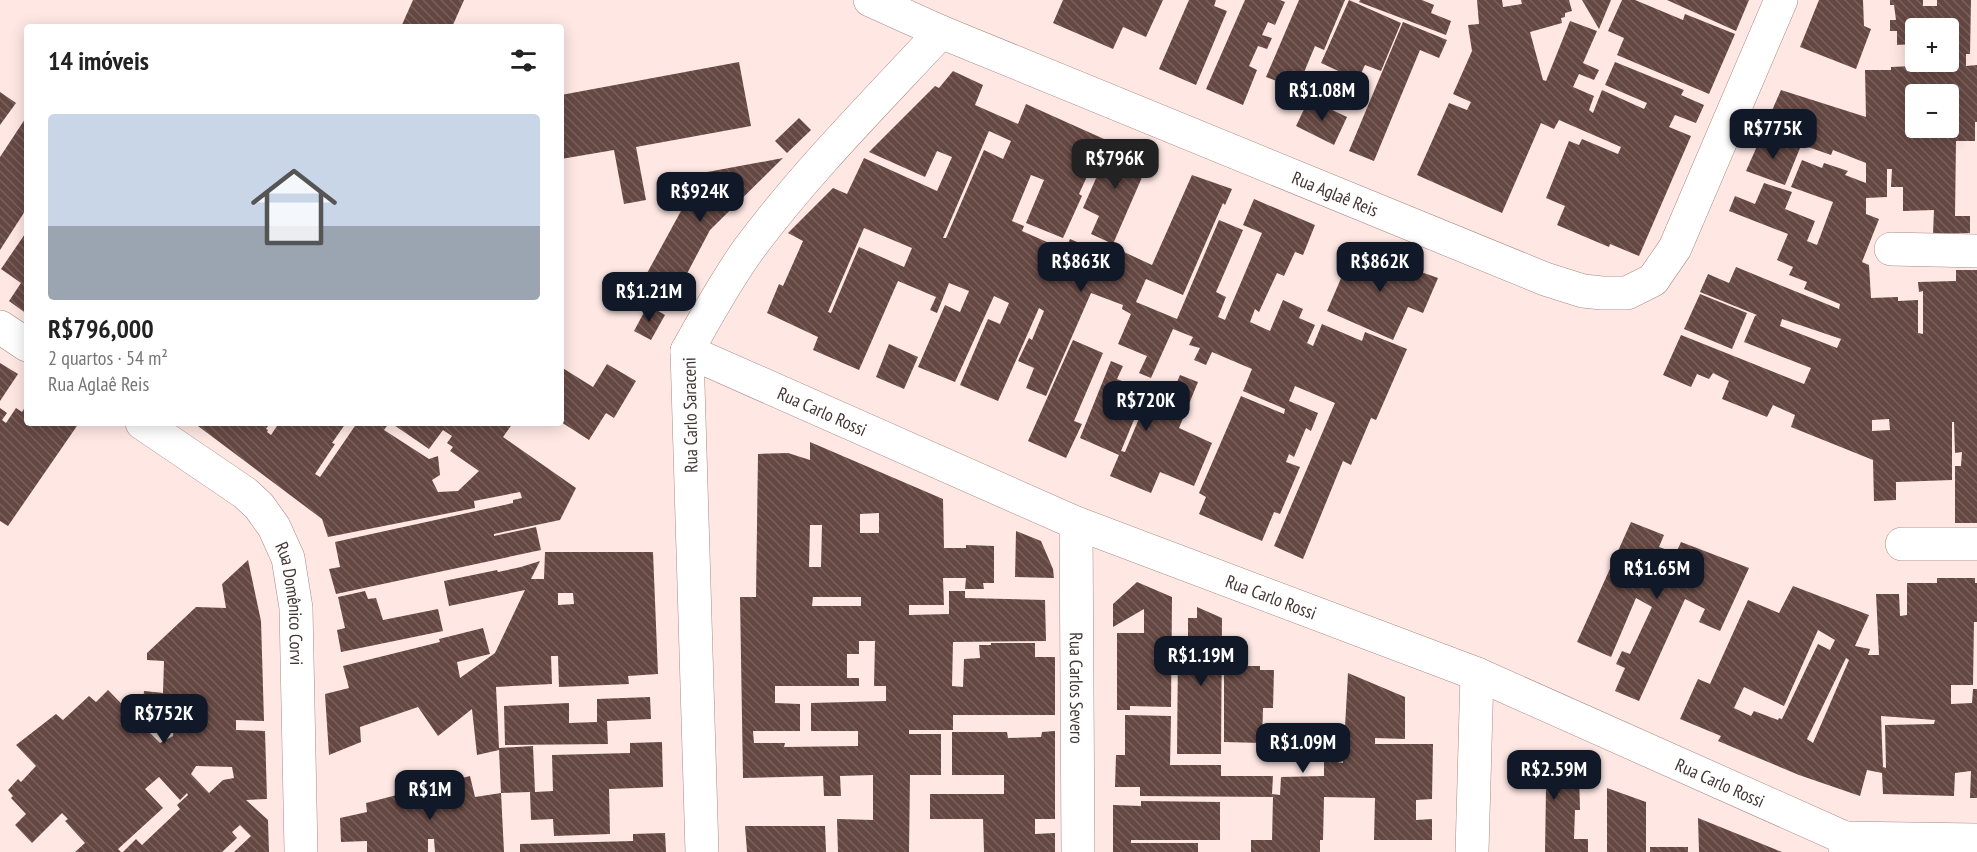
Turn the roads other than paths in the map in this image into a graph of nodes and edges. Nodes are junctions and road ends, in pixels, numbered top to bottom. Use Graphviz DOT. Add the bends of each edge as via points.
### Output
graph roads {
  1 [pos="870,0"];
  2 [pos="1781,0"];
  3 [pos="941,32"];
  4 [pos="1891,249"];
  5 [pos="1977,251"];
  6 [pos="0,327"];
  7 [pos="24,343"];
  8 [pos="687,351"];
  9 [pos="146,426"];
  10 [pos="1076,523"];
  11 [pos="1902,544"];
  12 [pos="1977,544"];
  13 [pos="1477,674"];
  14 [pos="1977,840"];
  15 [pos="1845,845"];
  16 [pos="301,852"];
  17 [pos="702,852"];
  18 [pos="1078,852"];
  19 [pos="1472,852"];
  1 -- 3 [label="street, Rua Aglaê Reis"];
  2 -- 3 [label="street, Rua Aglaê Reis" via="1675,248 1653,280 1627,293 1583,291 1545,279"];
  3 -- 8 [label="street, Rua Carlo Saraceni" via="807,177 749,249"];
  4 -- 5 [label="street"];
  6 -- 7 [label="street"];
  8 -- 10 [label="street, Rua Carlo Rossi"];
  8 -- 17 [label="street, Rua Carlo Saraceni"];
  9 -- 16 [label="street, Rua Domênico Corvi" via="259,506 288,558 296,608"];
  10 -- 13 [label="street, Rua Carlo Rossi"];
  10 -- 18 [label="street, Rua Carlos Severo"];
  11 -- 12 [label="street"];
  13 -- 15 [label="street, Rua Carlo Rossi"];
  13 -- 19 [label="street"];
  14 -- 15 [label="street"];
}
